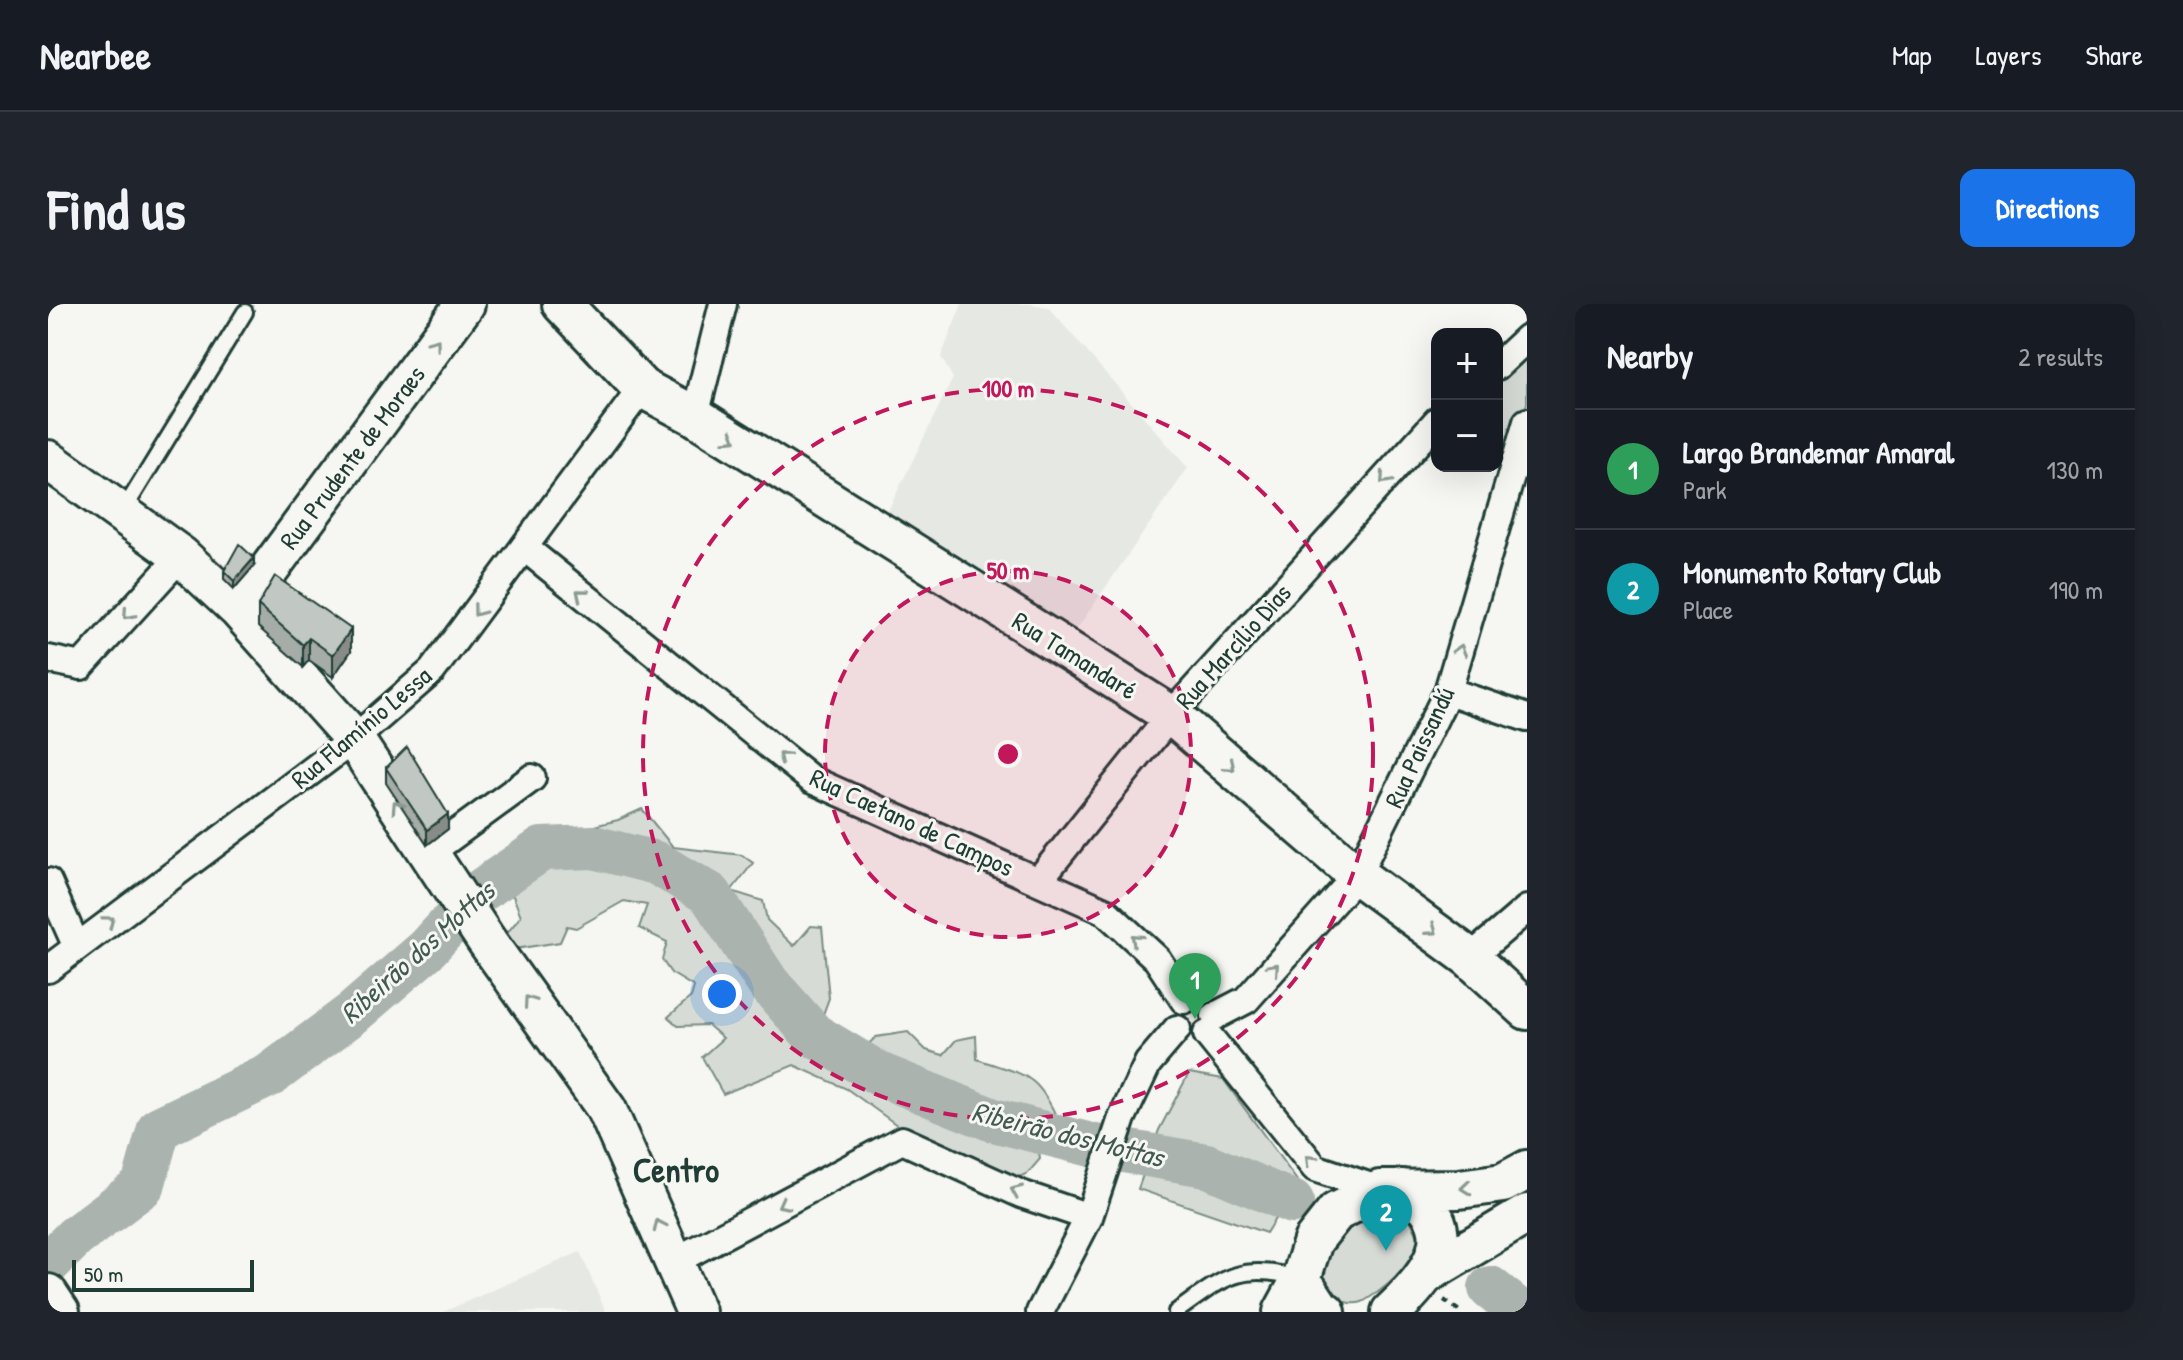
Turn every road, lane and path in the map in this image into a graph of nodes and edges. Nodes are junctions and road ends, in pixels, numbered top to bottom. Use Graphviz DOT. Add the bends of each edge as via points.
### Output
graph roads {
  1 [pos="465,304"];
  2 [pos="562,304"];
  3 [pos="723,304"];
  4 [pos="245,312"];
  5 [pos="1527,338"];
  6 [pos="1503,360"];
  7 [pos="642,388"];
  8 [pos="695,416"];
  9 [pos="1527,422"];
  10 [pos="1431,428"];
  11 [pos="48,460"];
  12 [pos="1505,466"];
  13 [pos="122,513"];
  14 [pos="525,548"];
  15 [pos="181,556"];
  16 [pos="239,610"];
  17 [pos="48,659"];
  18 [pos="1448,691"];
  19 [pos="1171,715"];
  20 [pos="1527,718"];
  21 [pos="354,739"];
  22 [pos="532,778"];
  23 [pos="434,862"];
  24 [pos="1357,875"];
  25 [pos="1039,880"];
  26 [pos="48,882"];
  27 [pos="1527,909"];
  28 [pos="76,945"];
  29 [pos="1470,958"];
  30 [pos="48,969"];
  31 [pos="1184,1000"];
  32 [pos="1527,1010"];
  33 [pos="1211,1025"];
  34 [pos="1177,1029"];
  35 [pos="1527,1170"];
  36 [pos="1391,1189"];
  37 [pos="1527,1214"];
  38 [pos="1089,1217"];
  39 [pos="675,1261"];
  40 [pos="1428,1273"];
  41 [pos="1301,1279"];
  42 [pos="48,1294"];
  43 [pos="60,1312"];
  44 [pos="696,1312"];
  45 [pos="1040,1312"];
  46 [pos="1176,1312"];
  47 [pos="1283,1312"];
  48 [pos="1326,1312"];
  49 [pos="1392,1312"];
  16 -- 1 [label="main road, Rua Prudente de Moraes, one-way"];
  2 -- 7 [label="main road, Rua Tamandaré"];
  3 -- 8 [label="street"];
  4 -- 13 [label="lane"];
  5 -- 6 [label="street"];
  7 -- 8 [label="main road, Rua Tamandaré"];
  7 -- 14 [label="street, Rua Flamínio Lessa"];
  8 -- 19 [label="main road, Rua Tamandaré, one-way"];
  9 -- 12 [label="street, Rua Paissandú"];
  10 -- 19 [label="street, Rua Marcílio Dias, one-way"];
  11 -- 13 [label="main road"];
  18 -- 12 [label="street, Rua Paissandú, one-way"];
  13 -- 15 [label="main road"];
  14 -- 21 [label="street, Rua Flamínio Lessa, one-way" via="432,671"];
  25 -- 14 [label="street, Rua Caetano de Campos, one-way" via="812,780"];
  15 -- 16 [label="main road"];
  15 -- 17 [label="street, one-way" via="81,666"];
  16 -- 21 [label="main road"];
  18 -- 20 [label="street"];
  18 -- 24 [label="street, Rua Paissandú"];
  19 -- 24 [label="main road, Rua Tamandaré, one-way"];
  19 -- 25 [label="street, Rua Marcílio Dias"];
  23 -- 21 [label="main road, one-way"];
  28 -- 21 [label="street, Rua Flamínio Lessa, one-way"];
  22 -- 23 [label="street"];
  39 -- 23 [label="main road, one-way" via="607,1110"];
  24 -- 29 [label="main road, Rua Tamandaré, one-way"];
  33 -- 24 [label="street, Rua Paissandú, one-way" via="1246,1000"];
  31 -- 25 [label="street, Rua Caetano de Campos, one-way" via="1157,959 1105,911"];
  26 -- 28 [label="street"];
  27 -- 29 [label="street"];
  28 -- 30 [label="street, Rua Flamínio Lessa"];
  29 -- 32 [label="main road, Rua Tamandaré"];
  31 -- 33 [label="street" via="1204,999 1213,1009"];
  31 -- 34 [label="street" via="1175,1009"];
  33 -- 34 [label="street" via="1194,1039"];
  36 -- 33 [label="street, one-way" via="1315,1168"];
  34 -- 38 [label="street" via="1148,1063 1122,1118"];
  35 -- 36 [label="main road, one-way" via="1503,1183"];
  36 -- 40 [label="main road" via="1428,1208 1438,1250"];
  36 -- 41 [label="main road" via="1336,1212 1313,1241"];
  37 -- 40 [label="main road"];
  38 -- 39 [label="street, one-way" via="1021,1194 902,1140"];
  38 -- 45 [label="street"];
  39 -- 44 [label="main road"];
  40 -- 49 [label="main road"];
  41 -- 46 [label="lane" via="1281,1273 1229,1276"];
  41 -- 47 [label="main road"];
  41 -- 48 [label="main road"];
  42 -- 43 [label="main road"];
}
